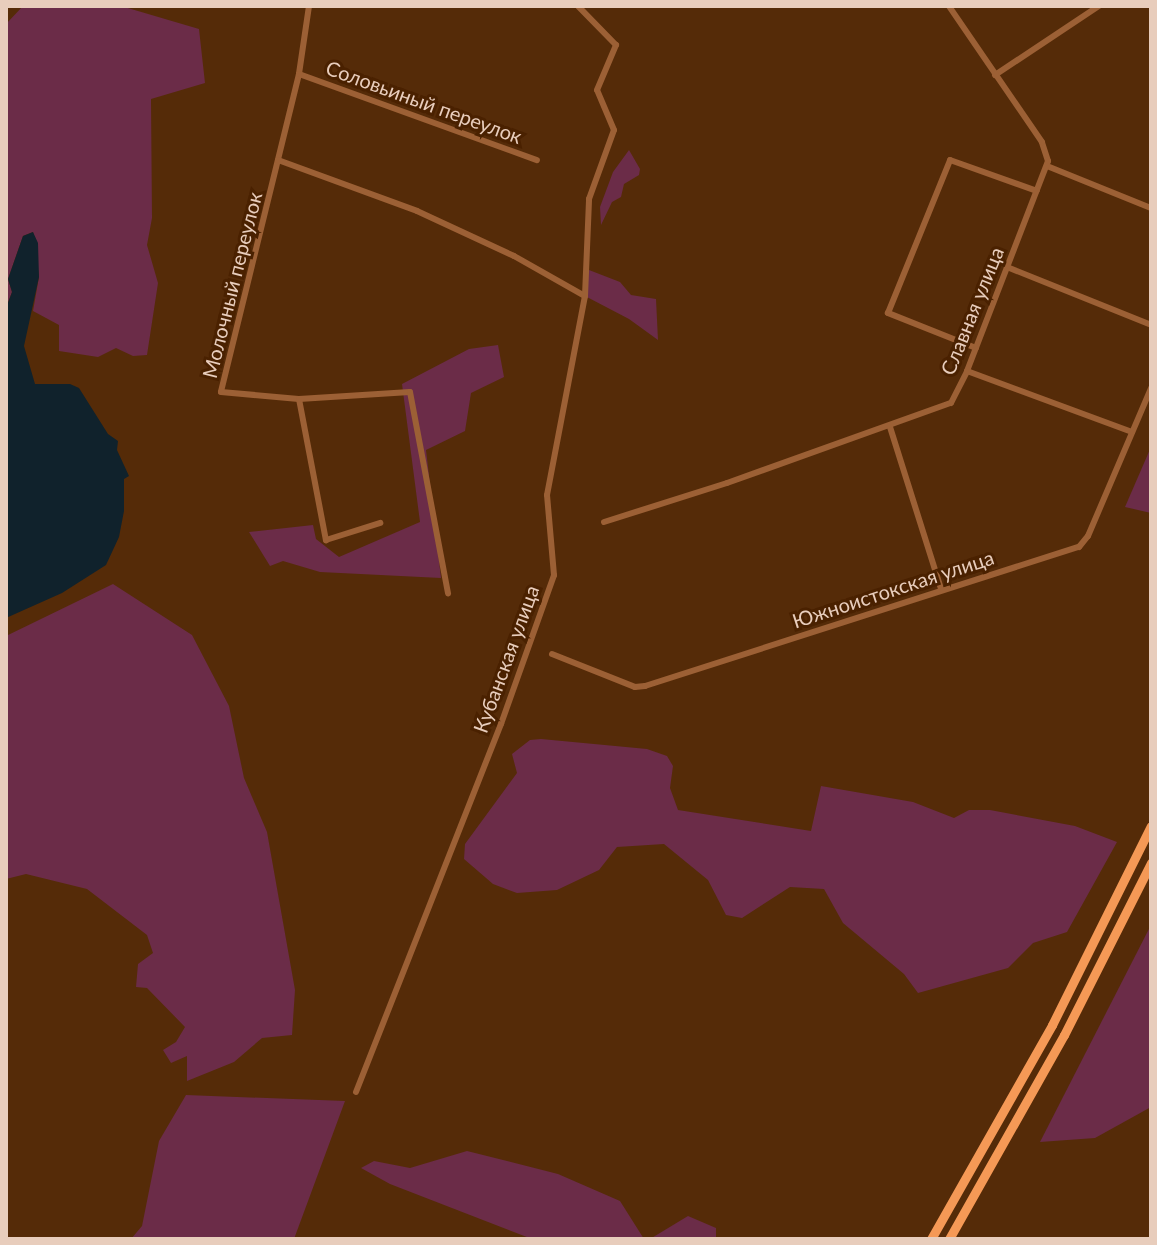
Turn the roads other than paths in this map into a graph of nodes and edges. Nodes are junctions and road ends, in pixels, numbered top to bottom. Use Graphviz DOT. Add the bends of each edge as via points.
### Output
graph roads {
  1 [pos="309,6"];
  2 [pos="578,6"];
  3 [pos="949,6"];
  4 [pos="1099,6"];
  5 [pos="299,74"];
  6 [pos="995,75"];
  7 [pos="278,160"];
  8 [pos="537,160"];
  9 [pos="1047,166"];
  10 [pos="1037,191"];
  11 [pos="1151,208"];
  12 [pos="1007,267"];
  13 [pos="585,296"];
  14 [pos="1151,325"];
  15 [pos="976,348"];
  16 [pos="967,371"];
  17 [pos="1151,388"];
  18 [pos="299,399"];
  19 [pos="890,427"];
  20 [pos="1132,432"];
  21 [pos="604,522"];
  22 [pos="380,523"];
  23 [pos="941,589"];
  24 [pos="448,593"];
  25 [pos="552,654"];
  26 [pos="1151,826"];
  27 [pos="1151,863"];
  28 [pos="356,1092"];
  29 [pos="931,1239"];
  30 [pos="949,1239"];
  1 -- 5 [label="street, Молочный переулок"];
  2 -- 13 [label="street, Кубанская улица" via="616,45 597,90 614,130 589,199"];
  3 -- 6 [label="street"];
  4 -- 6 [label="street"];
  5 -- 7 [label="street, Молочный переулок"];
  5 -- 8 [label="street, Соловьиный переулок"];
  6 -- 9 [label="street" via="1042,142"];
  7 -- 13 [label="street" via="417,211"];
  7 -- 18 [label="street, Молочный переулок" via="221,392"];
  9 -- 10 [label="street, Славная улица"];
  9 -- 11 [label="street"];
  10 -- 12 [label="street, Славная улица"];
  10 -- 15 [label="street" via="950,160 888,313"];
  12 -- 14 [label="street"];
  12 -- 15 [label="street, Славная улица"];
  13 -- 28 [label="street, Кубанская улица" via="547,495 554,575"];
  15 -- 16 [label="street, Славная улица"];
  16 -- 19 [label="street, Славная улица" via="948,406"];
  16 -- 20 [label="street"];
  17 -- 20 [label="street, Южноистокская улица"];
  18 -- 22 [label="street" via="326,540"];
  18 -- 24 [label="street" via="410,392"];
  19 -- 21 [label="street, Славная улица"];
  19 -- 23 [label="street"];
  20 -- 23 [label="street, Южноистокская улица" via="1082,545"];
  23 -- 25 [label="street, Южноистокская улица" via="645,686 635,687"];
  26 -- 29 [label="highway" via="1052,1025"];
  27 -- 30 [label="highway" via="1064,1035"];
}
